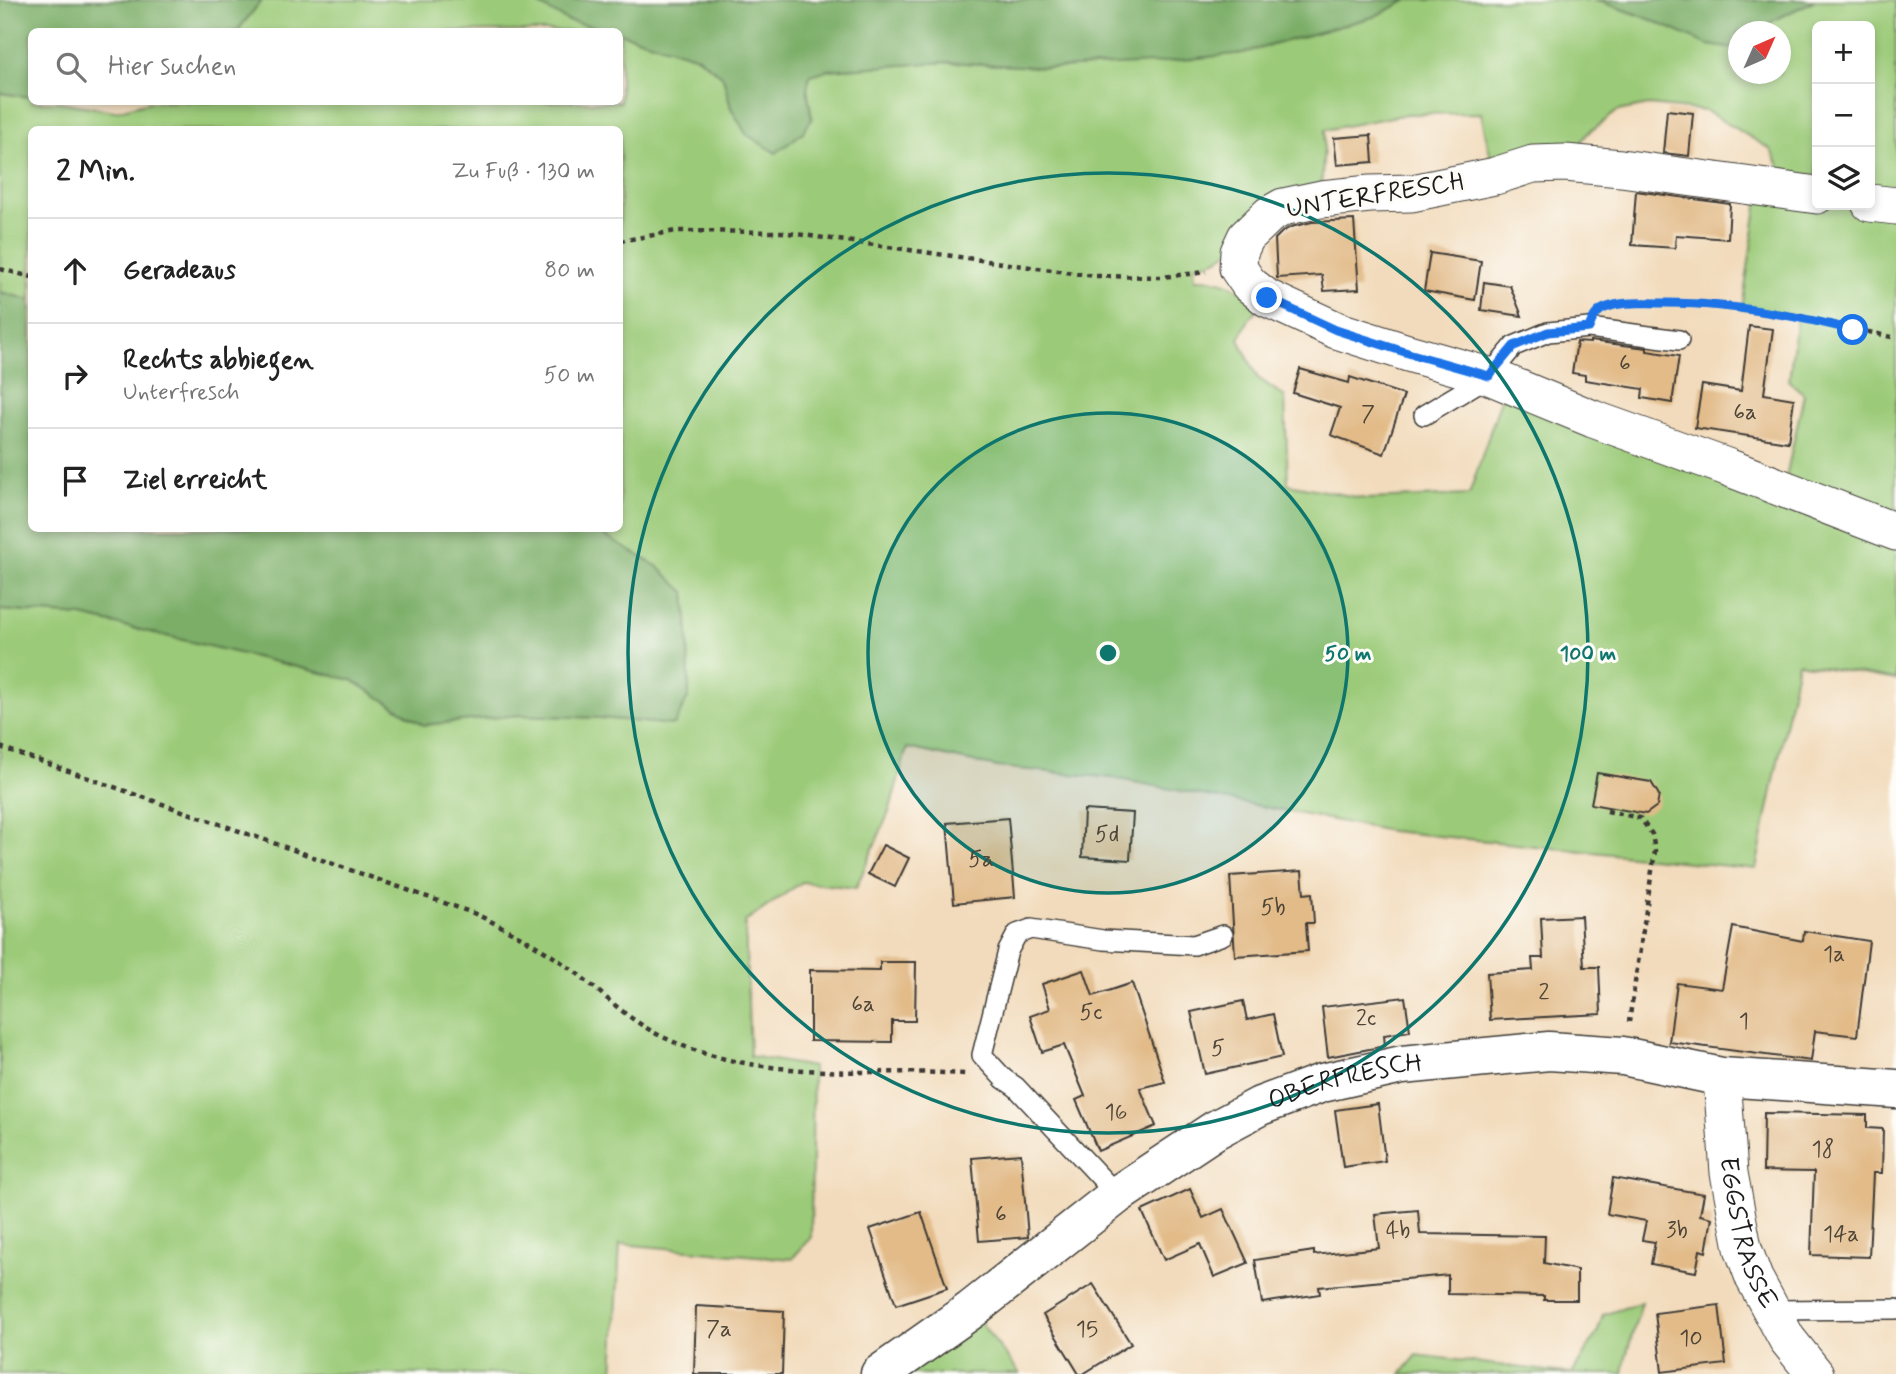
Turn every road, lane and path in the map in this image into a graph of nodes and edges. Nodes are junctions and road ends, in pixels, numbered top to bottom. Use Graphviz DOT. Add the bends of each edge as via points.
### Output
graph roads {
  1 [pos="1812,194"];
  2 [pos="1875,204"];
  3 [pos="1896,206"];
  4 [pos="623,240"];
  5 [pos="1238,268"];
  6 [pos="0,269"];
  7 [pos="28,276"];
  8 [pos="1589,328"];
  9 [pos="1896,338"];
  10 [pos="1679,340"];
  11 [pos="1489,376"];
  12 [pos="1424,415"];
  13 [pos="1896,532"];
  14 [pos="0,747"];
  15 [pos="1606,811"];
  16 [pos="1223,935"];
  17 [pos="1623,1056"];
  18 [pos="977,1076"];
  19 [pos="1722,1077"];
  20 [pos="1896,1089"];
  21 [pos="1117,1195"];
  22 [pos="1896,1309"];
  23 [pos="1770,1310"];
  24 [pos="880,1374"];
  25 [pos="1815,1374"];
  1 -- 5 [label="street, UNTERFRESCH" via="1621,168 1533,164 1412,193 1321,199 1283,207 1246,237"];
  2 -- 3 [label="street"];
  4 -- 5 [label="path" via="676,231 782,232 1094,276 1162,277"];
  5 -- 11 [label="street" via="1267,298 1336,330"];
  6 -- 7 [label="path"];
  8 -- 9 [label="path" via="1603,308 1625,303 1703,303 1797,316"];
  8 -- 10 [label="lane"];
  8 -- 11 [label="lane" via="1548,332 1514,346"];
  11 -- 12 [label="lane"];
  11 -- 13 [label="street"];
  14 -- 18 [label="path" via="473,913 518,933 639,1023 692,1049 797,1070"];
  15 -- 17 [label="path" via="1640,818 1652,834 1655,851"];
  16 -- 21 [label="lane" via="1194,945 1103,940 1031,929 1017,934 1008,951 982,1055"];
  17 -- 19 [label="street, OBERFRESCH"];
  17 -- 21 [label="street, OBERFRESCH" via="1549,1051 1475,1057 1402,1065 1322,1083 1260,1106 1215,1130"];
  19 -- 20 [label="street, OBERFRESCH"];
  19 -- 23 [label="street, EGGSTRASSE" via="1736,1214 1754,1279"];
  21 -- 24 [label="street, OBERFRESCH" via="971,1310"];
  22 -- 23 [label="lane"];
  23 -- 25 [label="street, EGGSTRASSE"];
}
